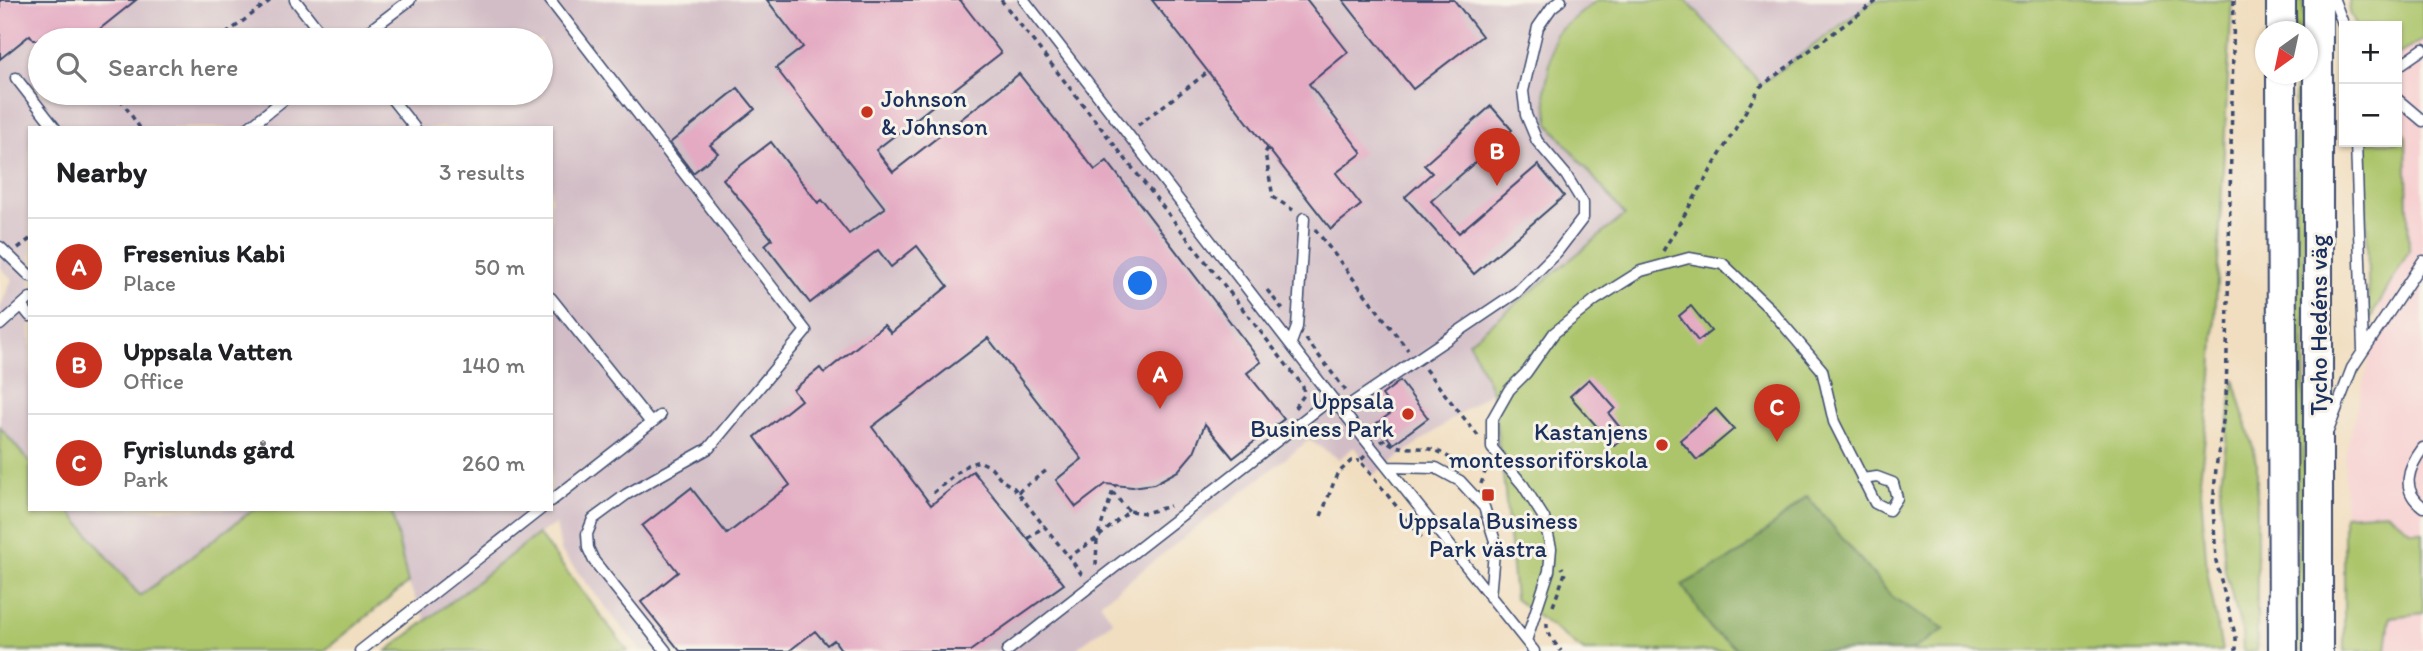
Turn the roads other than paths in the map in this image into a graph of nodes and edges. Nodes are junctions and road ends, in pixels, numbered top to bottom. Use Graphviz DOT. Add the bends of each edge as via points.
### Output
graph roads {
  1 [pos="295,0"];
  2 [pos="410,0"];
  3 [pos="550,0"];
  4 [pos="1024,0"];
  5 [pos="1561,0"];
  6 [pos="2281,0"];
  7 [pos="2318,0"];
  8 [pos="2334,0"];
  9 [pos="2281,21"];
  10 [pos="2342,21"];
  11 [pos="317,28"];
  12 [pos="373,28"];
  13 [pos="2423,50"];
  14 [pos="2402,63"];
  15 [pos="16,78"];
  16 [pos="2281,84"];
  17 [pos="28,93"];
  18 [pos="2402,103"];
  19 [pos="37,105"];
  20 [pos="277,105"];
  21 [pos="397,105"];
  22 [pos="2423,121"];
  23 [pos="53,126"];
  24 [pos="251,126"];
  25 [pos="413,126"];
  26 [pos="2356,147"];
  27 [pos="1304,218"];
  28 [pos="0,247"];
  29 [pos="2423,261"];
  30 [pos="28,274"];
  31 [pos="553,300"];
  32 [pos="26,302"];
  33 [pos="0,325"];
  34 [pos="1292,343"];
  35 [pos="2363,350"];
  36 [pos="1332,398"];
  37 [pos="1342,410"];
  38 [pos="660,416"];
  39 [pos="651,423"];
  40 [pos="2423,448"];
  41 [pos="2318,458"];
  42 [pos="1388,467"];
  43 [pos="1862,479"];
  44 [pos="553,500"];
  45 [pos="2423,507"];
  46 [pos="538,511"];
  47 [pos="1490,597"];
  48 [pos="1526,641"];
  49 [pos="360,651"];
  50 [pos="666,651"];
  51 [pos="1007,651"];
  52 [pos="1534,651"];
  53 [pos="2283,651"];
  54 [pos="2318,651"];
  1 -- 11 [label="lane"];
  2 -- 12 [label="lane"];
  3 -- 50 [label="lane" via="806,331 709,448 627,494 593,519 587,534 594,561"];
  4 -- 34 [label="lane"];
  5 -- 37 [label="lane" via="1538,27 1523,91 1526,115 1538,141 1583,203 1583,218 1517,292"];
  6 -- 9 [label="main road"];
  7 -- 41 [label="main road, Tycho Hedéns väg"];
  8 -- 10 [label="lane"];
  13 -- 14 [label="lane"];
  15 -- 17 [label="lane"];
  16 -- 53 [label="main road, Tycho Hedéns väg"];
  18 -- 22 [label="lane"];
  19 -- 23 [label="lane"];
  20 -- 24 [label="lane"];
  21 -- 25 [label="lane"];
  26 -- 35 [label="lane"];
  27 -- 34 [label="lane"];
  28 -- 30 [label="lane"];
  29 -- 35 [label="lane"];
  31 -- 39 [label="lane"];
  32 -- 33 [label="lane"];
  34 -- 36 [label="lane"];
  35 -- 41 [label="lane"];
  36 -- 37 [label="lane"];
  36 -- 51 [label="lane"];
  37 -- 42 [label="lane"];
  38 -- 39 [label="lane"];
  39 -- 44 [label="lane"];
  40 -- 45 [label="lane" via="2407,479 2413,500"];
  41 -- 54 [label="main road, Tycho Hedéns väg"];
  42 -- 47 [label="lane"];
  42 -- 47 [label="lane" via="1436,468 1460,481 1484,507 1495,541"];
  43 -- 48 [label="lane" via="1834,422 1822,370 1770,309 1723,264 1689,258 1642,271 1554,333 1509,390 1492,420 1492,448 1544,518 1551,548 1549,572"];
  46 -- 49 [label="lane"];
  47 -- 48 [label="lane"];
  48 -- 52 [label="lane"];
}
